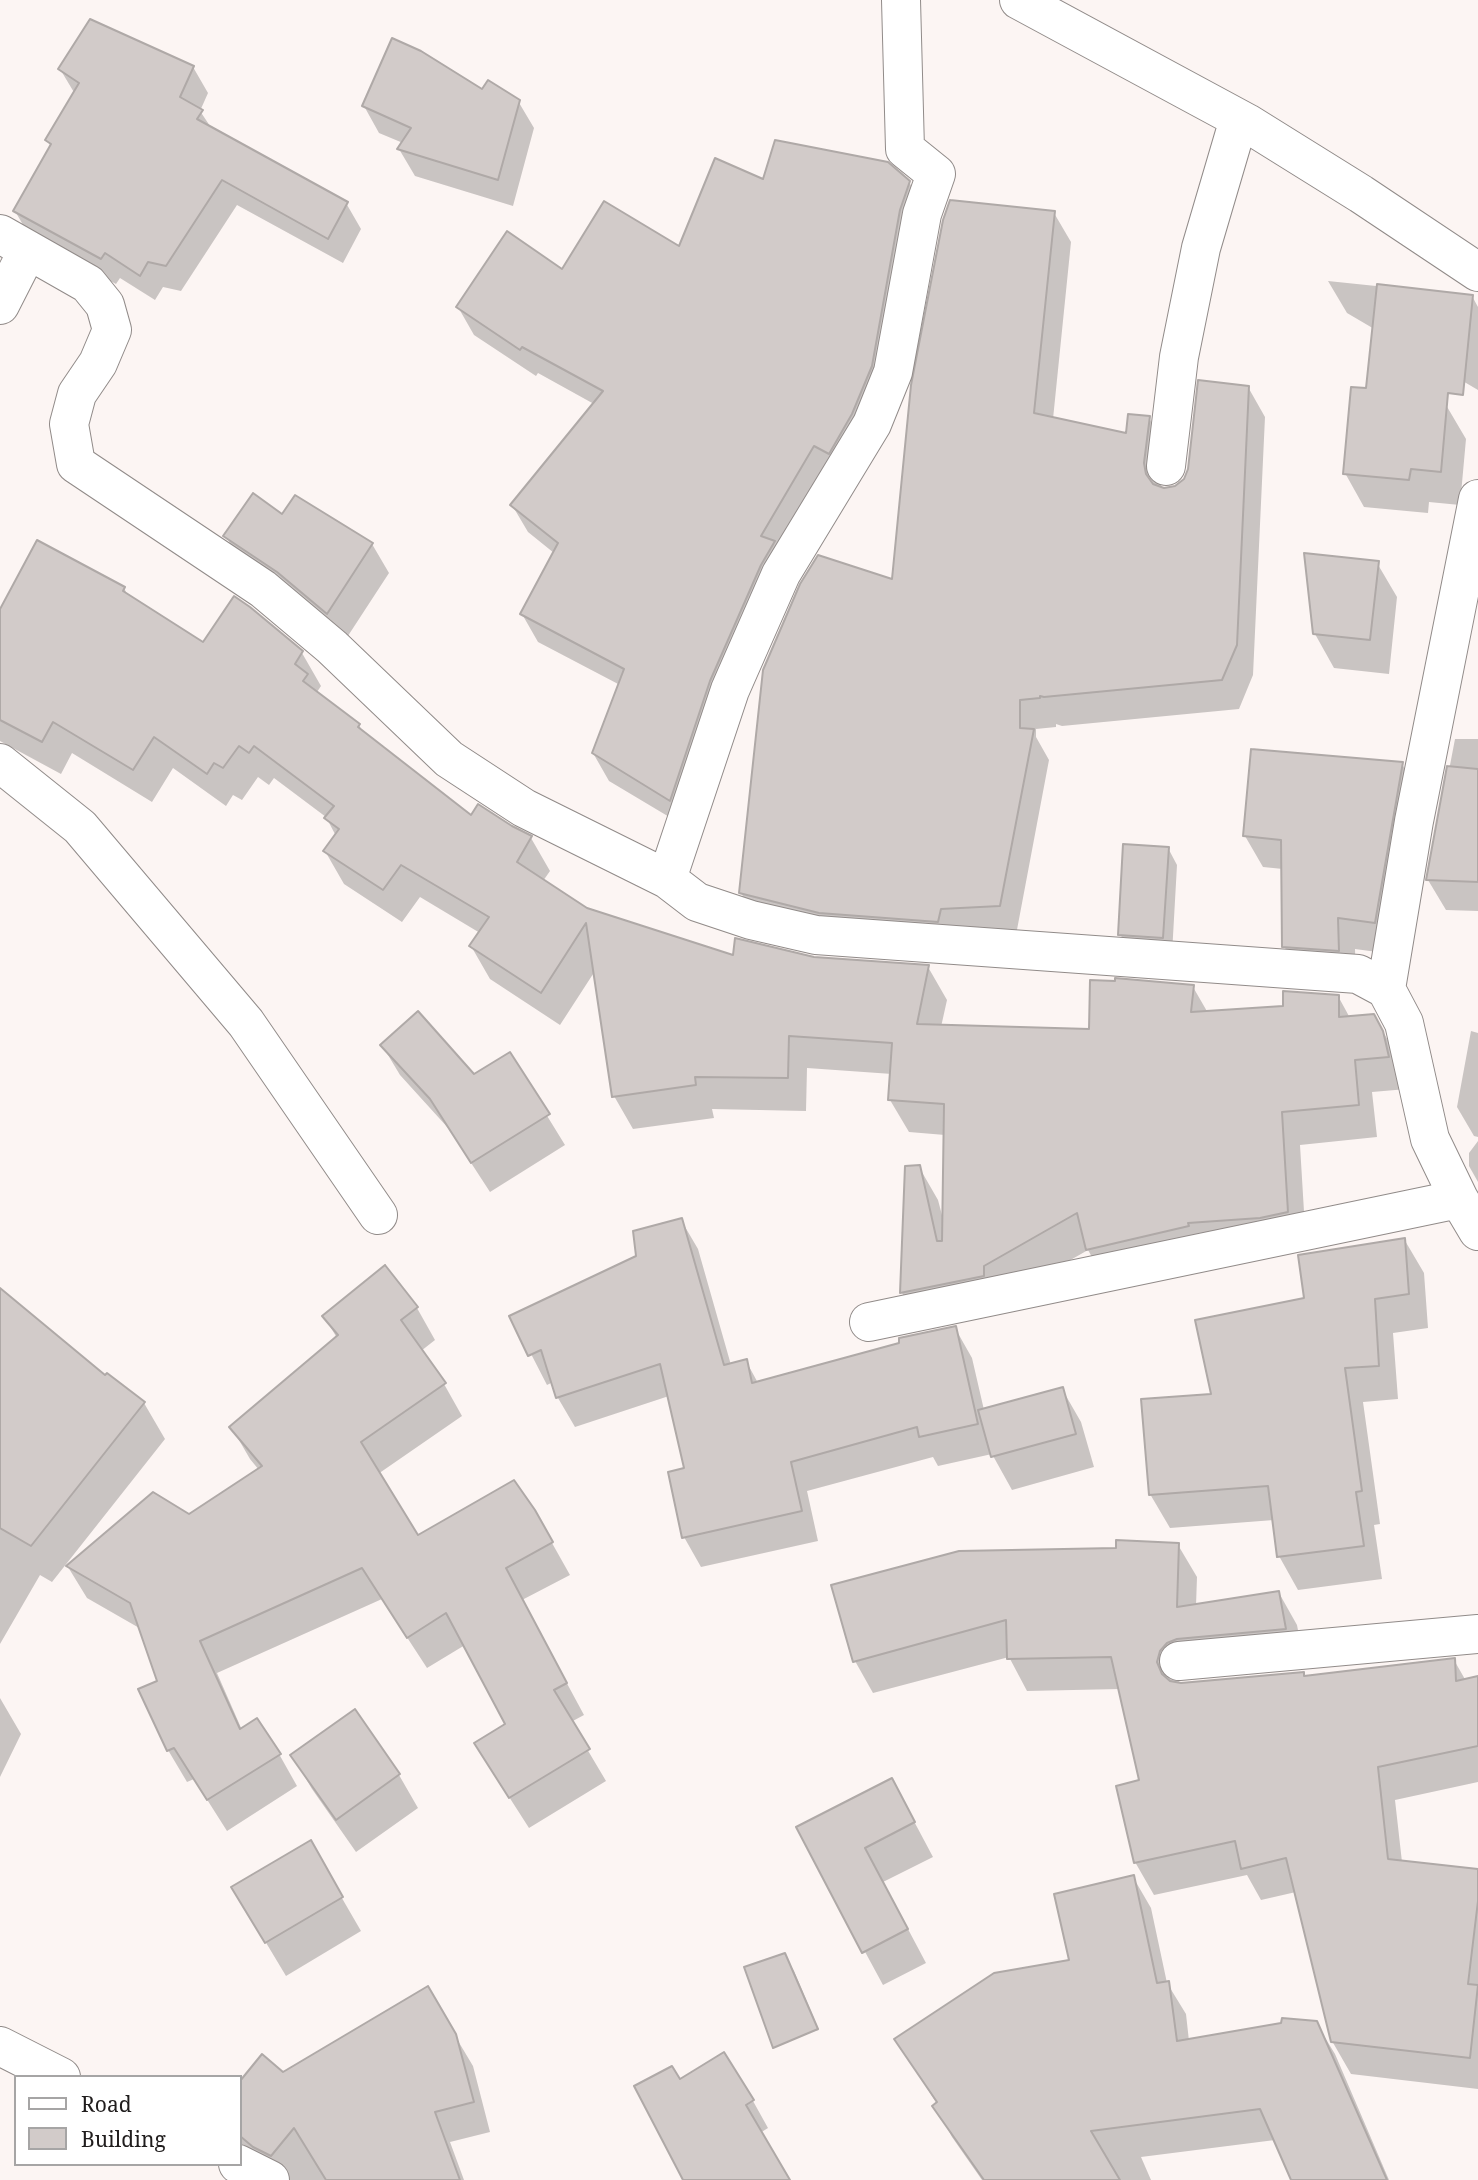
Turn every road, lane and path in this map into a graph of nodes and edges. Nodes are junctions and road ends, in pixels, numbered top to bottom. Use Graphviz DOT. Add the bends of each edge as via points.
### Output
graph roads {
  1 [pos="901,0"];
  2 [pos="1019,0"];
  3 [pos="1239,118"];
  4 [pos="14,242"];
  5 [pos="1478,272"];
  6 [pos="0,305"];
  7 [pos="1166,466"];
  8 [pos="1478,499"];
  9 [pos="0,763"];
  10 [pos="667,879"];
  11 [pos="1386,989"];
  12 [pos="378,1215"];
  13 [pos="1469,1215"];
  14 [pos="869,1322"];
  15 [pos="1478,1634"];
  16 [pos="1179,1661"];
  17 [pos="0,2046"];
  18 [pos="57,2075"];
  19 [pos="242,2166"];
  20 [pos="270,2180"];
  1 -- 10 [label="street" via="905,149 936,173 922,214 893,372 872,424 776,585 730,690"];
  2 -- 3 [label="street"];
  3 -- 5 [label="street"];
  3 -- 7 [label="street" via="1201,248 1179,357"];
  4 -- 6 [label="street"];
  4 -- 10 [label="street" via="88,284 105,305 112,330 98,363 77,394 69,424 76,464 263,589 332,647 449,759 524,808"];
  8 -- 11 [label="street"];
  9 -- 12 [label="street" via="80,827 246,1023"];
  10 -- 11 [label="street" via="697,902 816,934 1358,974"];
  11 -- 13 [label="street" via="1404,1023 1430,1139"];
  13 -- 14 [label="street"];
  15 -- 16 [label="street"];
  17 -- 18 [label="street"];
  19 -- 20 [label="street"];
}
